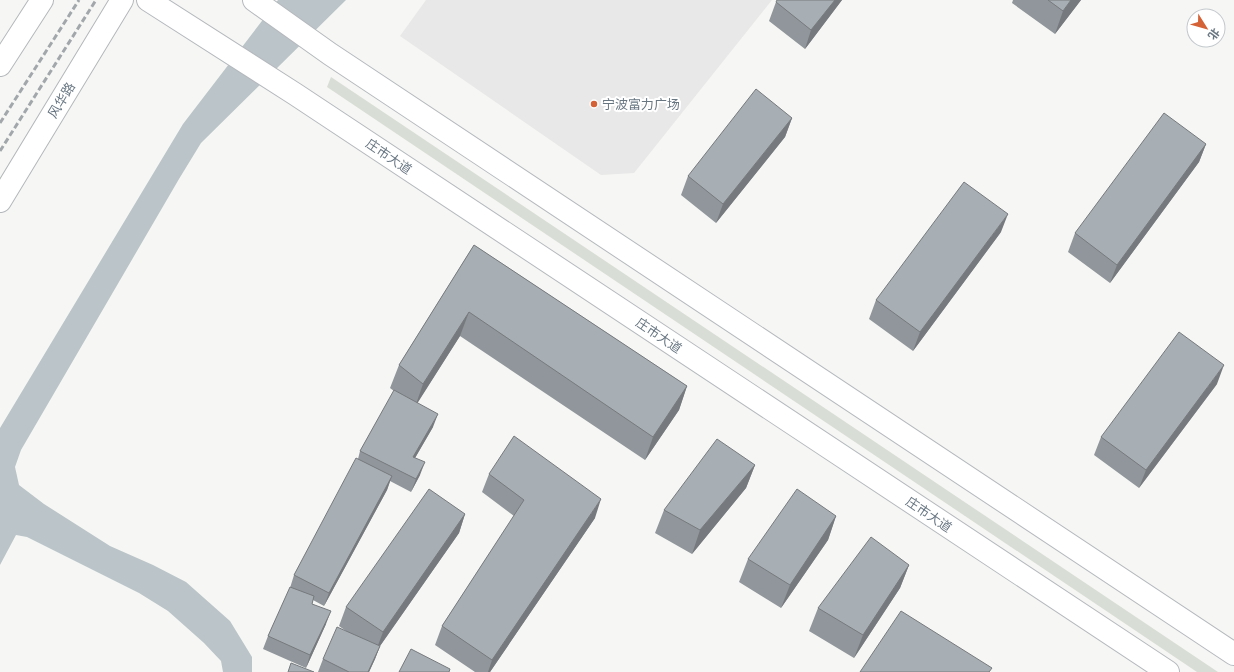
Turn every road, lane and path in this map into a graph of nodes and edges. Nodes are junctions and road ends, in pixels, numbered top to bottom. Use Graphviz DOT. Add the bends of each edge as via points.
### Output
graph roads {
  1 [pos="42,0"];
  2 [pos="122,0"];
  3 [pos="148,0"];
  4 [pos="254,0"];
  5 [pos="0,65"];
  6 [pos="0,201"];
  7 [pos="1234,654"];
  8 [pos="1168,672"];
  1 -- 5 [label="main road"];
  2 -- 6 [label="main road, 风华路"];
  3 -- 8 [label="main road, 庄市大道" via="296,94"];
  4 -- 7 [label="main road" via="330,54"];
}
